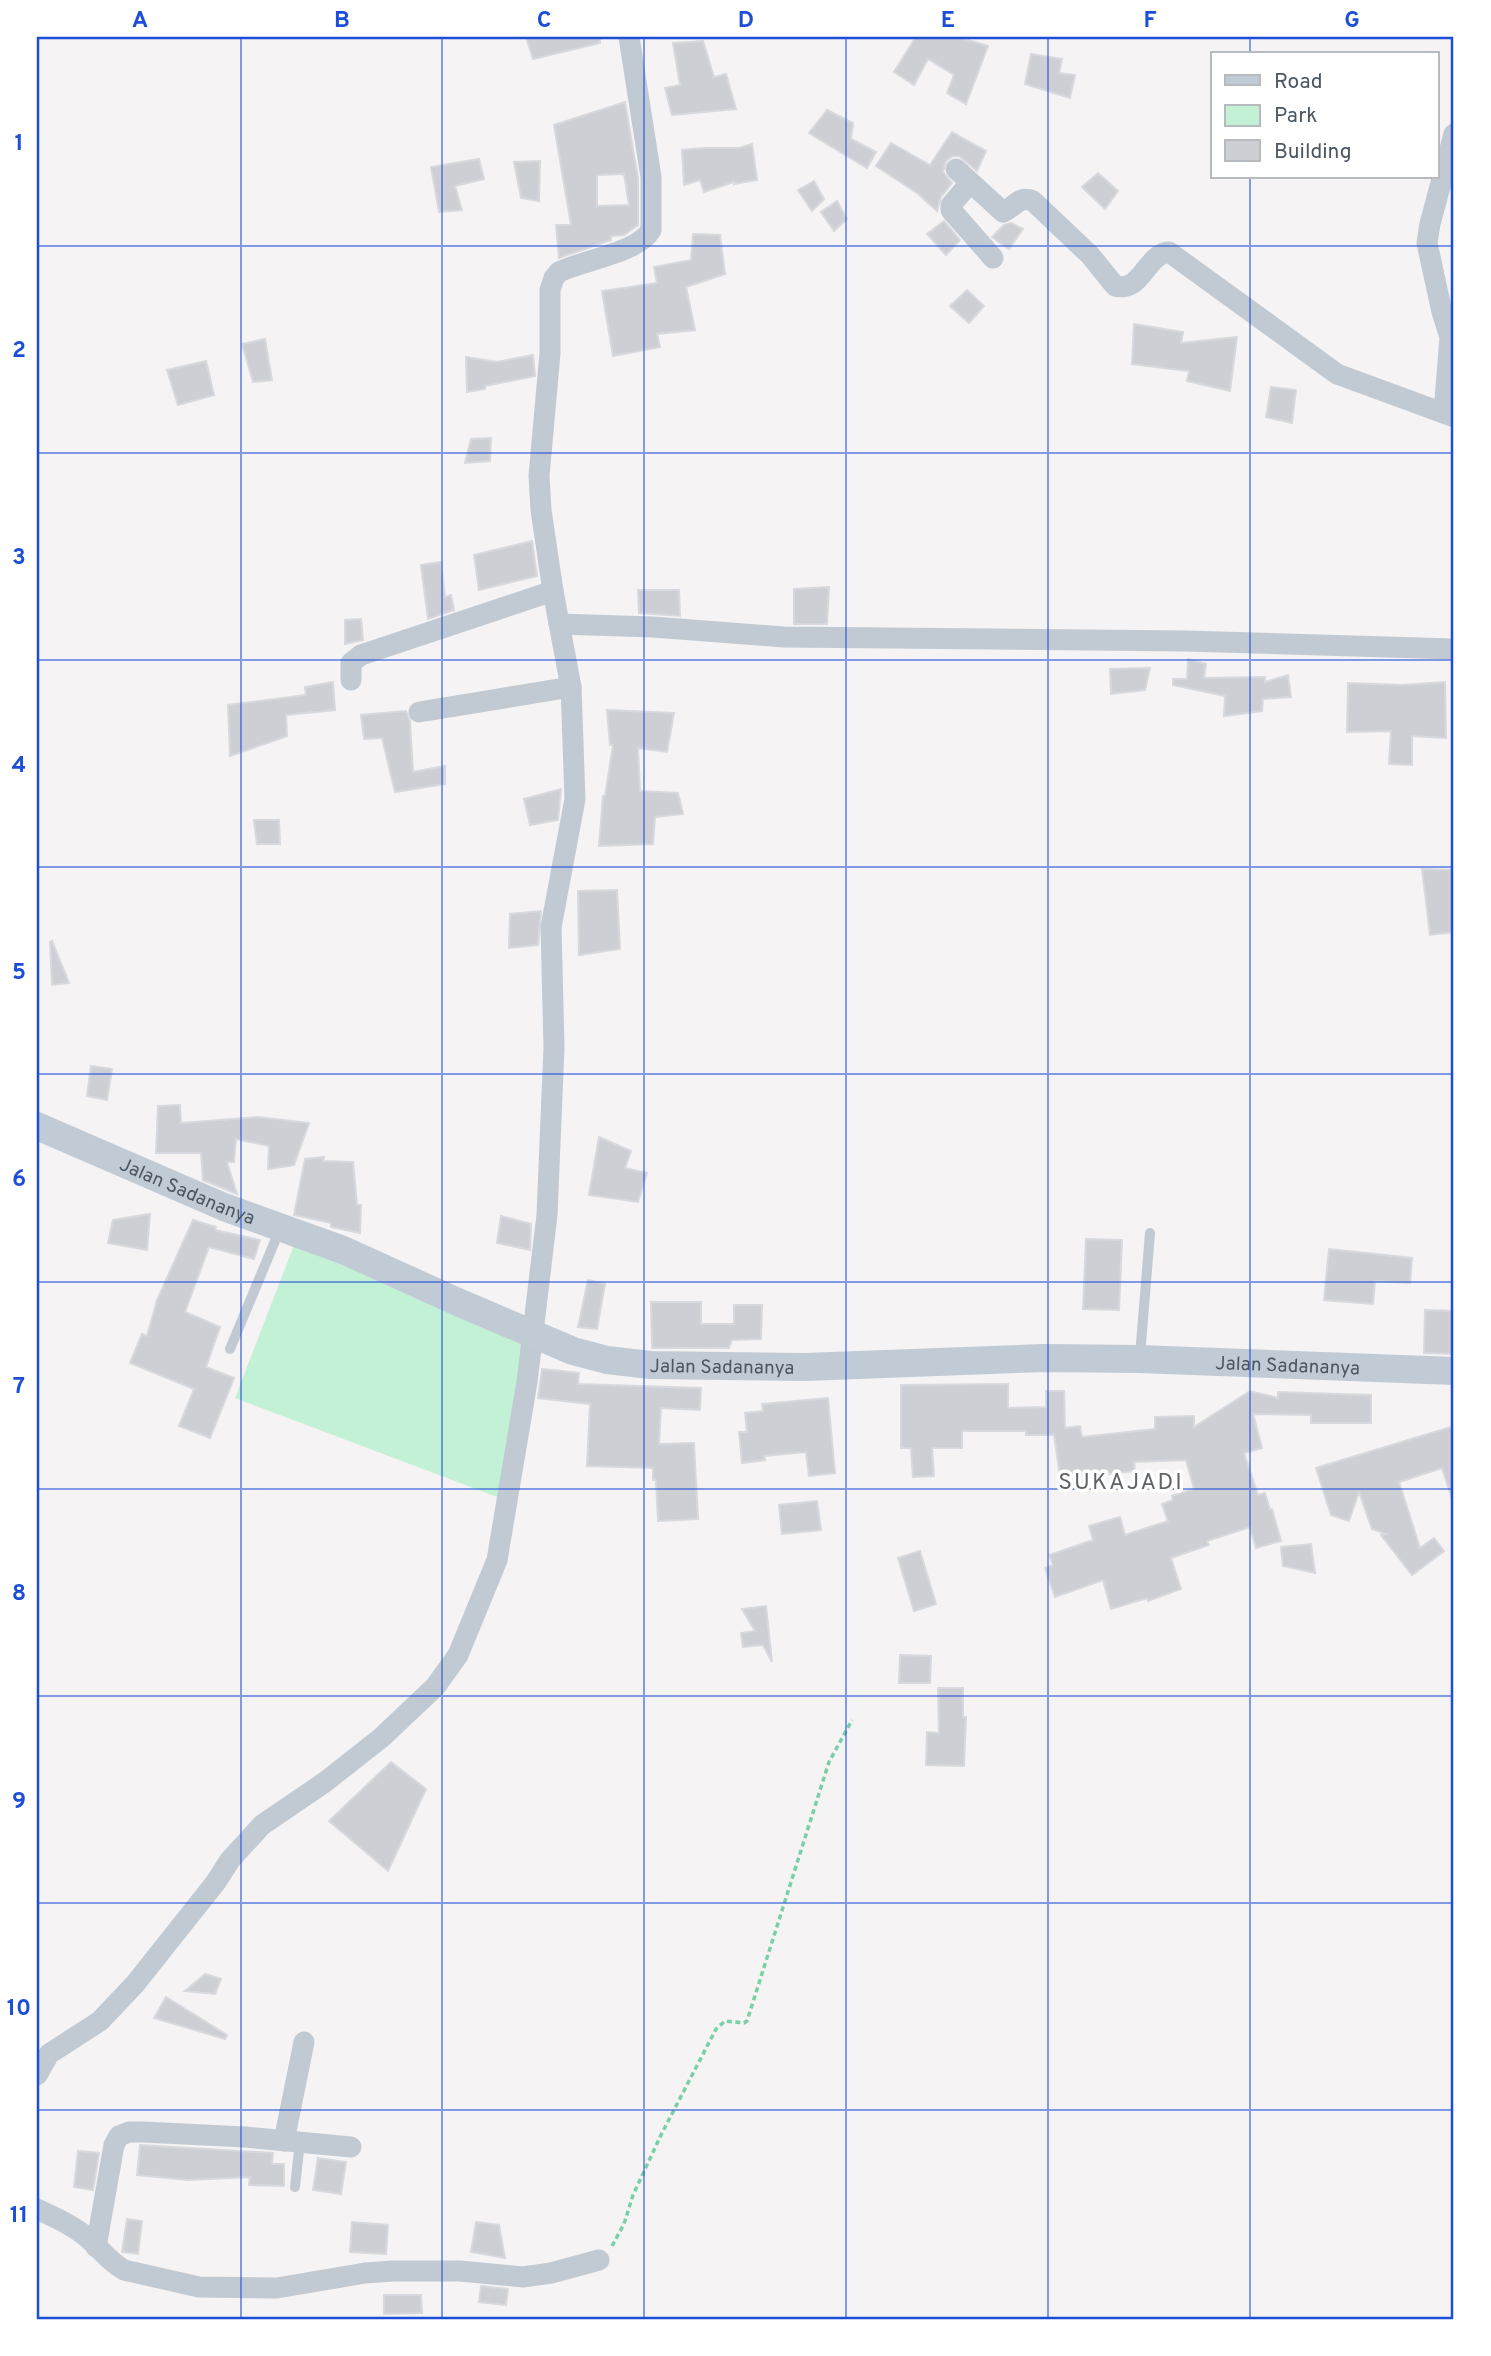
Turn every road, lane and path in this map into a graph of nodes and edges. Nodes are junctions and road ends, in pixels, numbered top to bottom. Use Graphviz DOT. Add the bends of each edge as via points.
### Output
graph roads {
  1 [pos="629,37"];
  2 [pos="1454,134"];
  3 [pos="993,258"];
  4 [pos="1452,336"];
  5 [pos="1449,414"];
  6 [pos="553,591"];
  7 [pos="559,624"];
  8 [pos="1454,649"];
  9 [pos="351,680"];
  10 [pos="571,687"];
  11 [pos="419,712"];
  12 [pos="37,1126"];
  13 [pos="280,1227"];
  14 [pos="1150,1233"];
  15 [pos="533,1334"];
  16 [pos="230,1349"];
  17 [pos="1139,1359"];
  18 [pos="1454,1371"];
  19 [pos="852,1720"];
  20 [pos="304,2042"];
  21 [pos="37,2075"];
  22 [pos="292,2141"];
  23 [pos="351,2147"];
  24 [pos="295,2188"];
  25 [pos="37,2209"];
  26 [pos="96,2247"];
  27 [pos="599,2260"];
  1 -- 6 [label="street" via="651,177 651,230 635,244 568,267 551,284 539,476"];
  2 -- 4 [label="street" via="1427,243"];
  3 -- 5 [label="street" via="951,210 963,176 1003,212 1025,198 1033,201 1090,255 1115,286 1134,283 1159,255 1169,252 1337,374"];
  4 -- 5 [label="street"];
  6 -- 7 [label="street"];
  6 -- 9 [label="street" via="361,655 351,663"];
  7 -- 8 [label="street" via="784,637"];
  7 -- 10 [label="street"];
  10 -- 11 [label="street"];
  10 -- 15 [label="street" via="575,799 551,927 552,1113 547,1215"];
  12 -- 13 [label="street, Jalan Sadananya"];
  13 -- 15 [label="street, Jalan Sadananya"];
  13 -- 16 [label="lane"];
  14 -- 17 [label="lane"];
  15 -- 17 [label="street, Jalan Sadananya" via="573,1351 650,1365 806,1367"];
  15 -- 21 [label="street" via="497,1560 458,1655 435,1687 382,1738 262,1825 135,1984 100,2021 49,2054"];
  17 -- 18 [label="street, Jalan Sadananya"];
  19 -- 27 [label="path" via="829,1762 747,2021 725,2021 716,2029 639,2183 624,2224"];
  20 -- 22 [label="street"];
  22 -- 23 [label="street"];
  22 -- 24 [label="lane"];
  22 -- 26 [label="street" via="136,2132 119,2136"];
  25 -- 26 [label="street" via="69,2224"];
  26 -- 27 [label="street" via="124,2270 199,2287 277,2288 393,2271 523,2277"];
}
